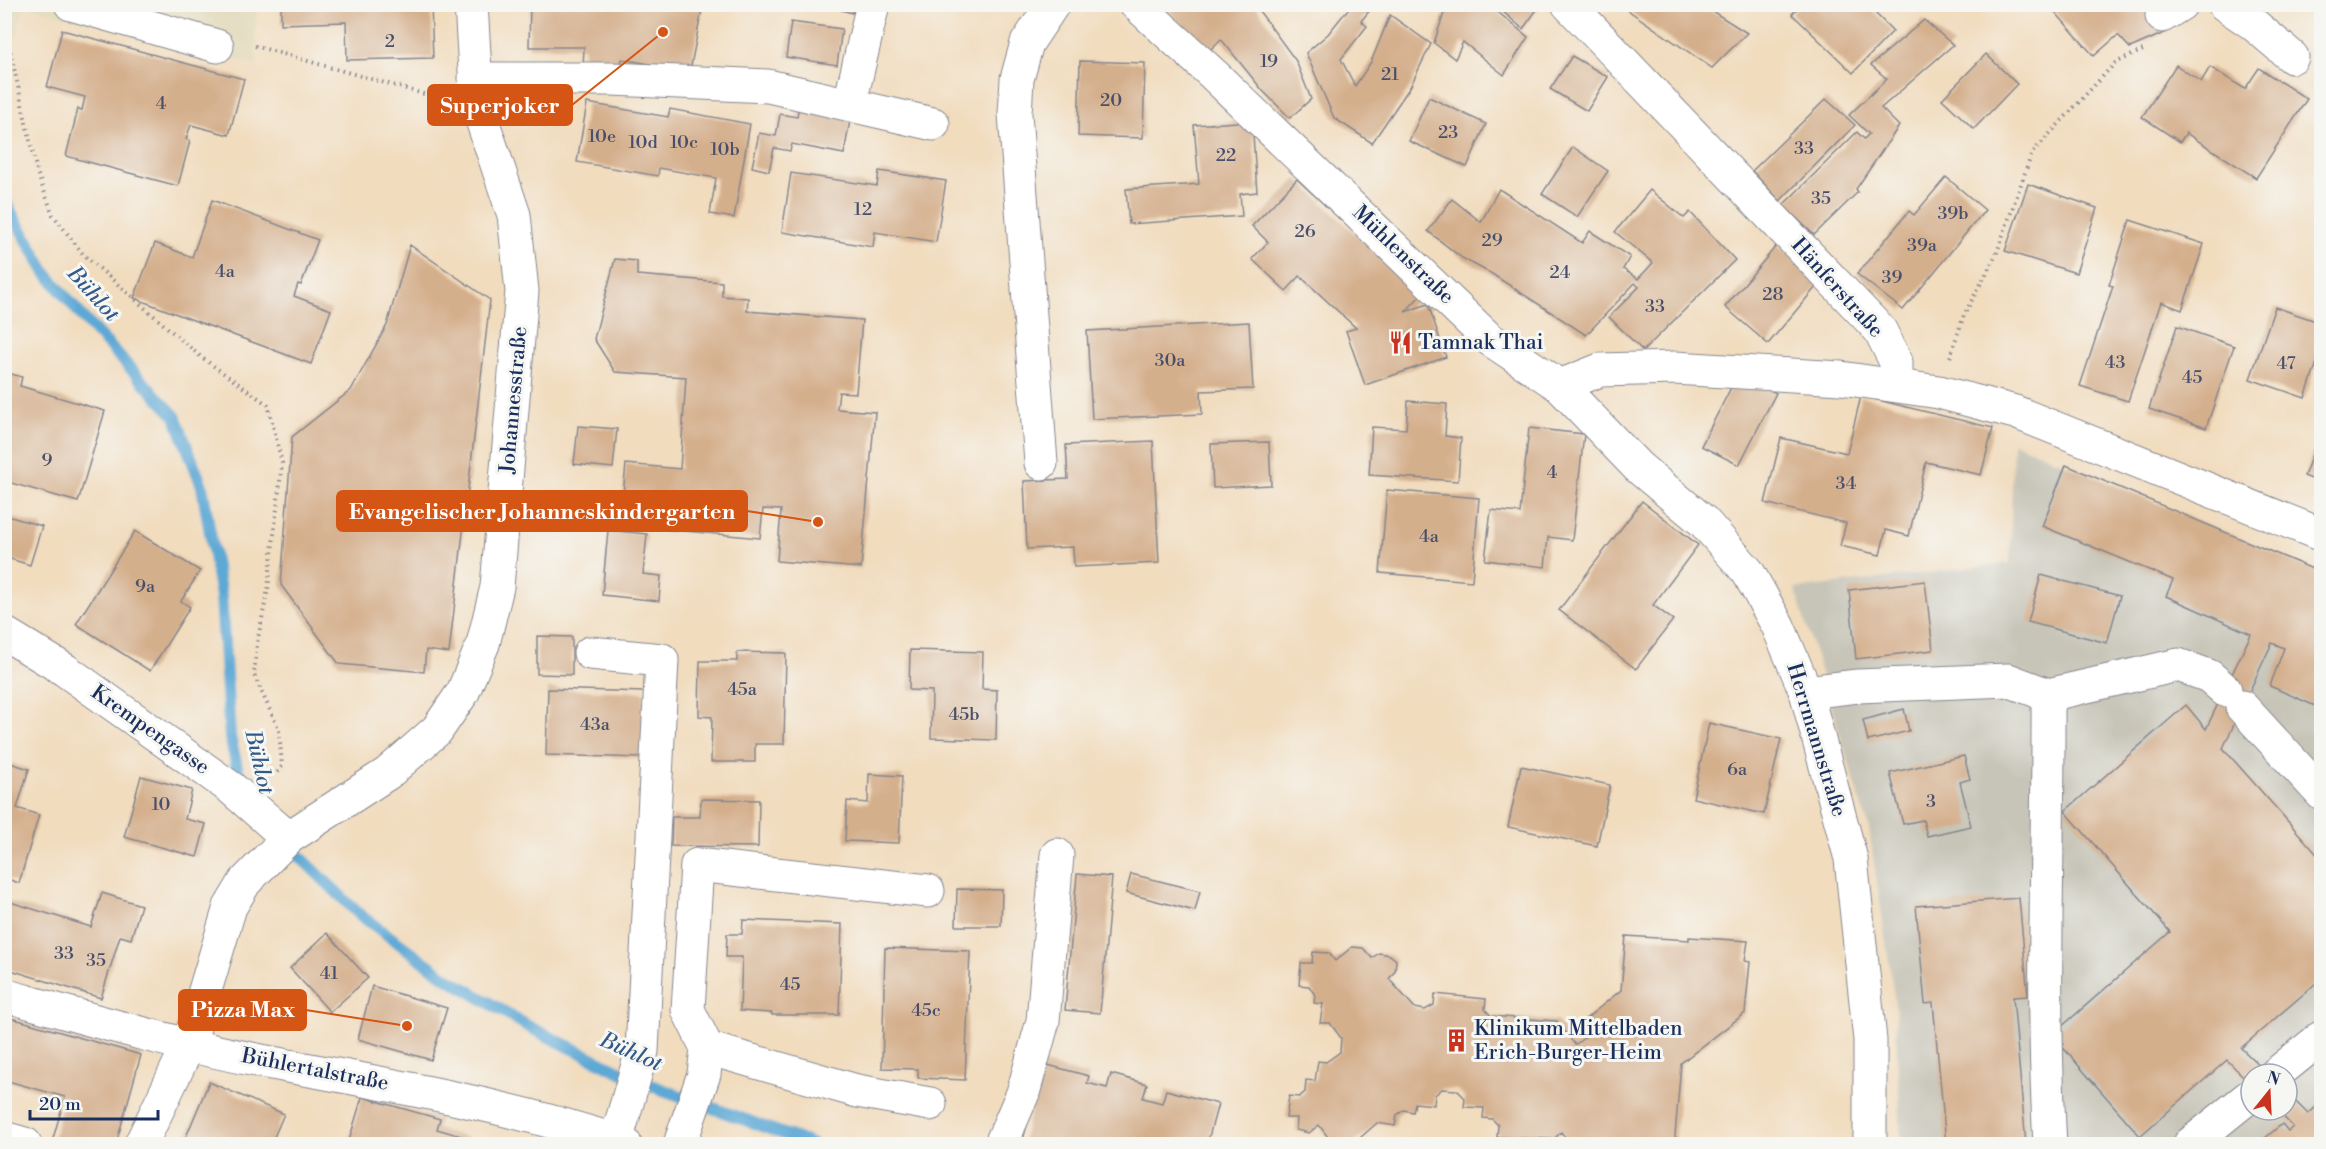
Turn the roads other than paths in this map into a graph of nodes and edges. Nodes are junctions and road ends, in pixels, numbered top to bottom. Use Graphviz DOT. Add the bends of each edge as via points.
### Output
graph roads {
  1 [pos="72,4"];
  2 [pos="471,4"];
  3 [pos="873,4"];
  4 [pos="1053,4"];
  5 [pos="1136,4"];
  6 [pos="1568,4"];
  7 [pos="2245,16"];
  8 [pos="217,46"];
  9 [pos="2292,57"];
  10 [pos="476,92"];
  11 [pos="850,103"];
  12 [pos="933,124"];
  13 [pos="1896,385"];
  14 [pos="1560,386"];
  15 [pos="1041,463"];
  16 [pos="2322,535"];
  17 [pos="4,633"];
  18 [pos="590,653"];
  19 [pos="1806,693"];
  20 [pos="2048,695"];
  21 [pos="2322,794"];
  22 [pos="288,838"];
  23 [pos="1057,855"];
  24 [pos="928,891"];
  25 [pos="4,995"];
  26 [pos="2322,1037"];
  27 [pos="189,1044"];
  28 [pos="705,1061"];
  29 [pos="2291,1062"];
  30 [pos="930,1104"];
  31 [pos="2239,1105"];
  32 [pos="551,1133"];
  33 [pos="682,1137"];
  34 [pos="4,1138"];
  35 [pos="621,1143"];
  36 [pos="24,1144"];
  37 [pos="141,1144"];
  38 [pos="1001,1144"];
  39 [pos="1870,1144"];
  40 [pos="2050,1144"];
  41 [pos="2190,1144"];
  1 -- 8 [label="street"];
  2 -- 10 [label="street, Johannesstraße"];
  3 -- 11 [label="street"];
  4 -- 15 [label="street" via="1027,43 1017,80 1015,114"];
  5 -- 14 [label="street, Mühlenstraße" via="1488,338"];
  6 -- 13 [label="street, Hänferstraße" via="1880,330 1896,362"];
  7 -- 9 [label="street"];
  10 -- 11 [label="street" via="612,79 768,86"];
  10 -- 22 [label="street, Johannesstraße" via="514,215 522,291 497,587 483,644 463,692 437,730 387,773"];
  11 -- 12 [label="street"];
  13 -- 14 [label="street" via="1675,368 1600,370"];
  13 -- 16 [label="street" via="2015,412"];
  14 -- 19 [label="street, Herrmannstraße" via="1638,467 1704,522 1748,572 1778,626"];
  17 -- 22 [label="street, Krempengasse" via="65,670 242,797"];
  18 -- 35 [label="street" via="662,660 642,1051"];
  19 -- 20 [label="street" via="1858,686 2008,680"];
  19 -- 39 [label="street, Herrmannstraße" via="1851,859 1870,1040"];
  20 -- 21 [label="street" via="2178,665 2209,676"];
  20 -- 40 [label="street" via="2045,1065"];
  22 -- 27 [label="street, Johannesstraße" via="244,882 230,907"];
  23 -- 38 [label="street" via="1043,1021 1023,1093"];
  24 -- 28 [label="street" via="697,865 688,1010"];
  25 -- 27 [label="street, Bühlertalstraße"];
  26 -- 29 [label="street"];
  27 -- 32 [label="street, Bühlertalstraße" via="415,1089"];
  27 -- 37 [label="street, Johannesstraße"];
  28 -- 30 [label="street"];
  28 -- 33 [label="street"];
  31 -- 41 [label="street"];
  32 -- 35 [label="street, Bühlertalstraße"];
  34 -- 36 [label="street"];
}
